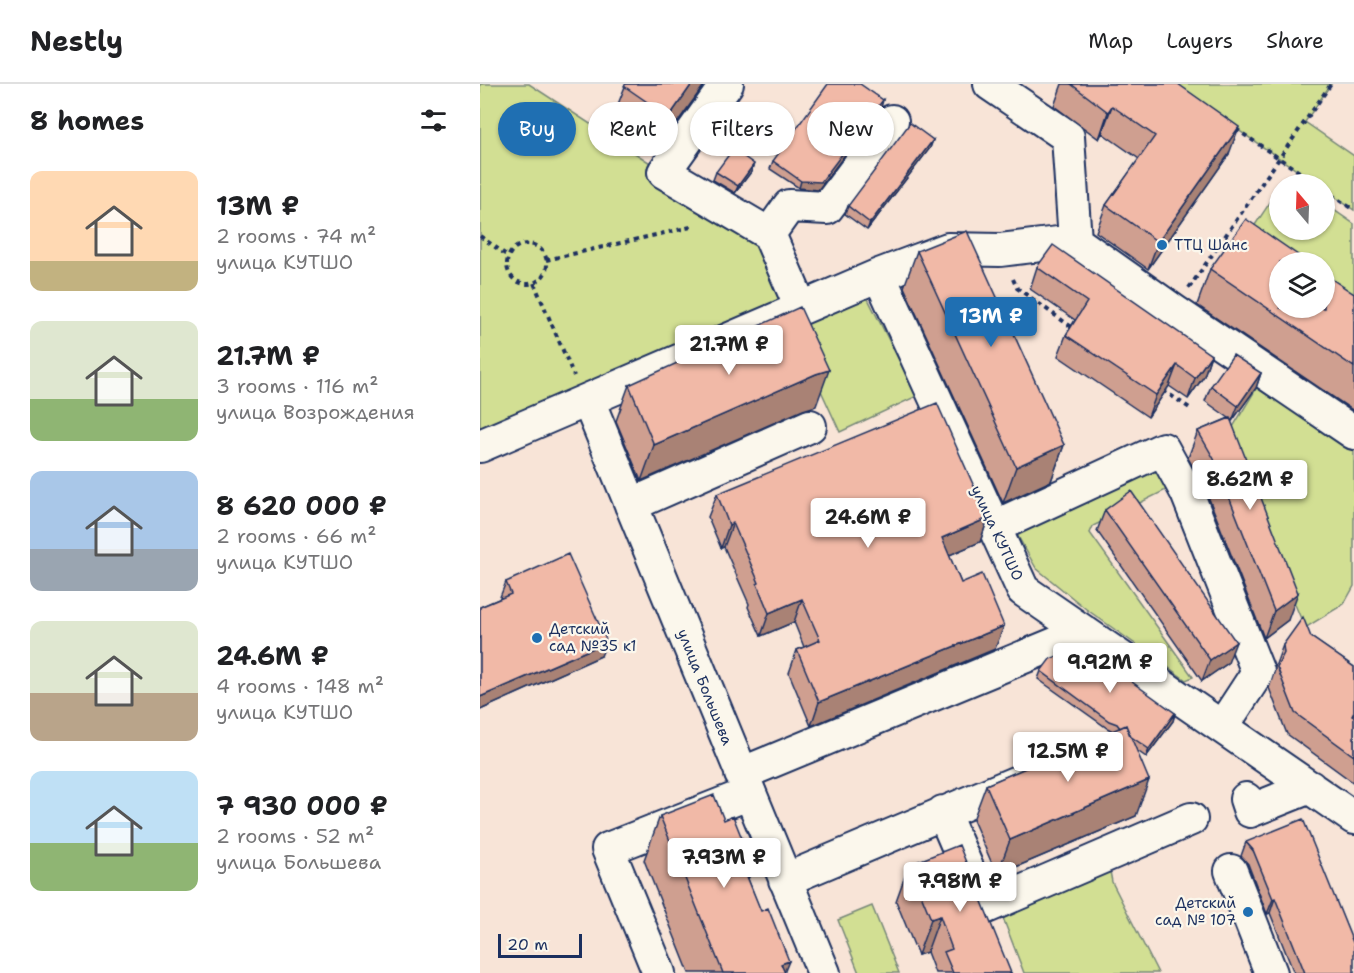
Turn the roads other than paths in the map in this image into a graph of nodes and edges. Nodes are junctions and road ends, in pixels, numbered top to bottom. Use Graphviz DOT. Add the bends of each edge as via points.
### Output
graph roads {
  1 [pos="727,84"];
  2 [pos="990,84"];
  3 [pos="866,156"];
  4 [pos="769,234"];
  5 [pos="1075,241"];
  6 [pos="879,275"];
  7 [pos="801,308"];
  8 [pos="586,401"];
  9 [pos="810,426"];
  10 [pos="1354,433"];
  11 [pos="480,446"];
  12 [pos="631,505"];
  13 [pos="994,527"];
  14 [pos="1084,632"];
  15 [pos="1222,727"];
  16 [pos="1050,768"];
  17 [pos="745,783"];
  18 [pos="1310,788"];
  19 [pos="1246,800"];
  20 [pos="943,812"];
  21 [pos="1354,818"];
  22 [pos="1191,819"];
  23 [pos="1231,871"];
  24 [pos="785,880"];
  25 [pos="659,973"];
  26 [pos="824,973"];
  27 [pos="1271,973"];
  1 -- 4 [label="street" via="664,172"];
  2 -- 5 [label="street" via="1068,137"];
  3 -- 4 [label="street" via="827,208 789,206"];
  4 -- 7 [label="street"];
  5 -- 6 [label="street" via="1000,250 948,249"];
  5 -- 10 [label="street"];
  6 -- 7 [label="street"];
  6 -- 13 [label="street, улица КУТШО"];
  7 -- 8 [label="street"];
  8 -- 11 [label="street"];
  8 -- 12 [label="street, улица Большева"];
  9 -- 12 [label="street"];
  12 -- 17 [label="street, улица Большева"];
  13 -- 14 [label="street, улица КУТШО" via="1023,590"];
  13 -- 15 [label="street" via="1163,450 1187,493 1258,672"];
  14 -- 15 [label="street, улица КУТШО"];
  14 -- 17 [label="street"];
  15 -- 18 [label="street, улица КУТШО"];
  16 -- 20 [label="street"];
  17 -- 24 [label="street, улица Большева"];
  17 -- 25 [label="street" via="608,849"];
  18 -- 19 [label="street" via="1250,811"];
  18 -- 21 [label="street, улица КУТШО"];
  20 -- 22 [label="street" via="989,919"];
  20 -- 24 [label="street"];
  23 -- 27 [label="street"];
  24 -- 26 [label="street, улица Большева"];
}
